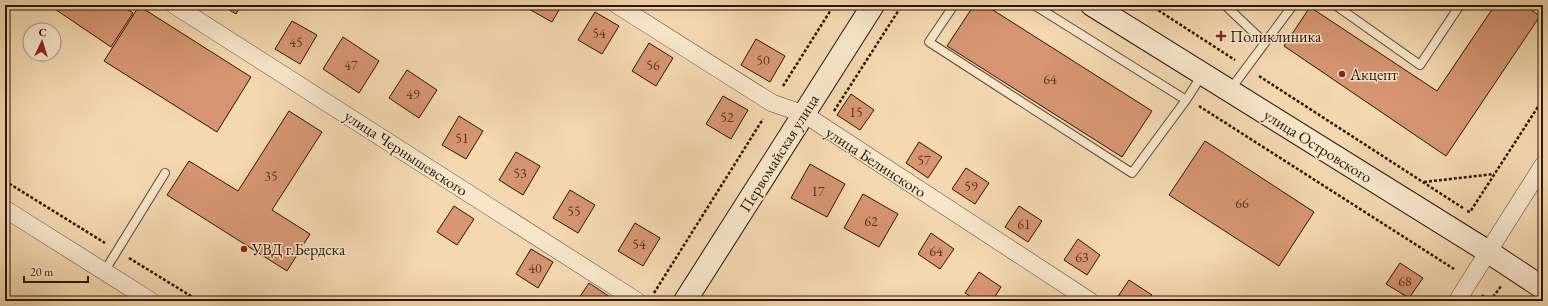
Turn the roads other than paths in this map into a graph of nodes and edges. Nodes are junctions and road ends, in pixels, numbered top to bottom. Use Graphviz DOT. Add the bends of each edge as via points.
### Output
graph roads {
  1 [pos="174,5"];
  2 [pos="618,5"];
  3 [pos="873,5"];
  4 [pos="954,5"];
  5 [pos="1034,5"];
  6 [pos="1092,5"];
  7 [pos="1229,5"];
  8 [pos="1293,5"];
  9 [pos="1335,5"];
  10 [pos="1460,5"];
  11 [pos="1265,43"];
  12 [pos="1203,74"];
  13 [pos="1229,90"];
  14 [pos="1187,99"];
  15 [pos="804,114"];
  16 [pos="1543,165"];
  17 [pos="165,172"];
  18 [pos="5,209"];
  19 [pos="1488,251"];
  20 [pos="104,272"];
  21 [pos="1543,288"];
  22 [pos="151,301"];
  23 [pos="637,301"];
  24 [pos="685,301"];
  25 [pos="1090,301"];
  26 [pos="1457,301"];
  1 -- 23 [label="street, улица Чернышевского"];
  2 -- 15 [label="street, улица Белинского" via="772,104"];
  3 -- 15 [label="street, Первомайская улица"];
  4 -- 14 [label="lane" via="929,42 1132,173"];
  5 -- 14 [label="lane"];
  6 -- 12 [label="street, улица Островского"];
  7 -- 11 [label="lane" via="1227,6"];
  8 -- 11 [label="lane"];
  9 -- 10 [label="lane" via="1420,65"];
  11 -- 13 [label="lane"];
  12 -- 13 [label="street, улица Островского"];
  12 -- 14 [label="lane"];
  13 -- 19 [label="street, улица Островского"];
  15 -- 24 [label="street, Первомайская улица"];
  15 -- 25 [label="street, улица Белинского"];
  16 -- 19 [label="street"];
  17 -- 20 [label="lane"];
  18 -- 20 [label="street"];
  19 -- 21 [label="street, улица Островского"];
  19 -- 26 [label="street"];
  20 -- 22 [label="street"];
}
